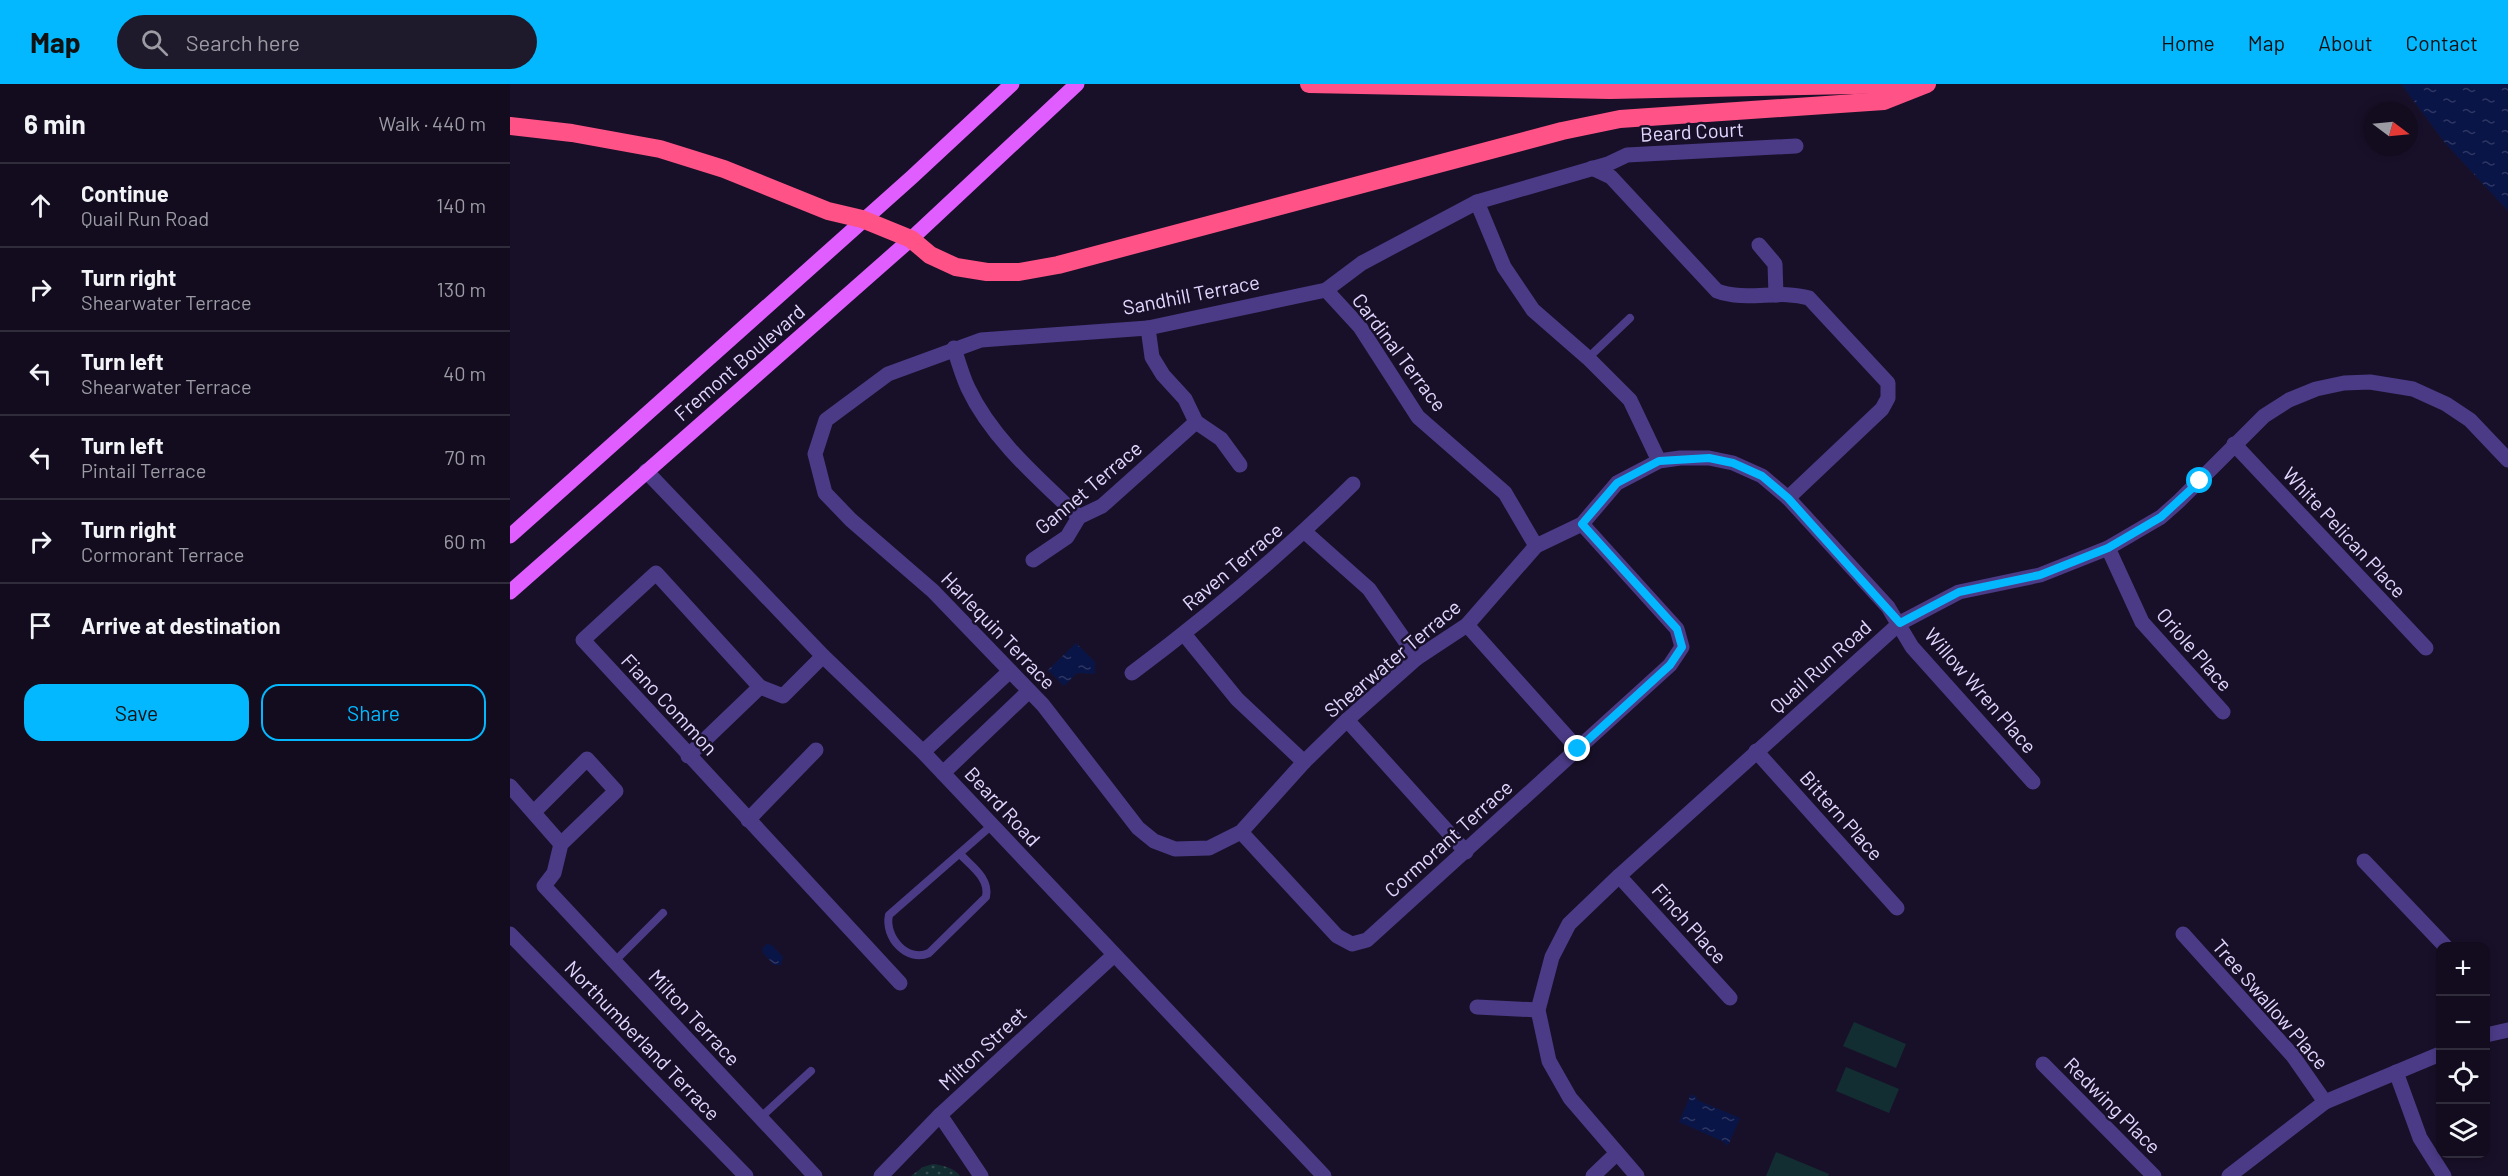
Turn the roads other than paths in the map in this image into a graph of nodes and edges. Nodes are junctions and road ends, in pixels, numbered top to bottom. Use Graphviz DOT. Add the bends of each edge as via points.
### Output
graph roads {
  1 [pos="1012,84"];
  2 [pos="1077,84"];
  3 [pos="1308,84"];
  4 [pos="1906,84"];
  5 [pos="1927,84"];
  6 [pos="510,126"];
  7 [pos="1796,146"];
  8 [pos="1592,168"];
  9 [pos="1478,202"];
  10 [pos="862,219"];
  11 [pos="911,239"];
  12 [pos="1759,245"];
  13 [pos="1326,290"];
  14 [pos="1776,295"];
  15 [pos="1630,318"];
  16 [pos="1148,328"];
  17 [pos="954,348"];
  18 [pos="1588,358"];
  19 [pos="1197,422"];
  20 [pos="2235,444"];
  21 [pos="814,454"];
  22 [pos="2508,460"];
  23 [pos="1659,461"];
  24 [pos="1240,465"];
  25 [pos="646,471"];
  26 [pos="1353,484"];
  27 [pos="1788,498"];
  28 [pos="1079,517"];
  29 [pos="1582,524"];
  30 [pos="1305,532"];
  31 [pos="510,536"];
  32 [pos="1536,546"];
  33 [pos="2108,548"];
  34 [pos="1033,560"];
  35 [pos="510,592"];
  36 [pos="1900,623"];
  37 [pos="1467,625"];
  38 [pos="1184,634"];
  39 [pos="2426,648"];
  40 [pos="823,656"];
  41 [pos="1417,658"];
  42 [pos="1010,670"];
  43 [pos="1132,674"];
  44 [pos="760,687"];
  45 [pos="1029,691"];
  46 [pos="2223,712"];
  47 [pos="1347,720"];
  48 [pos="1578,749"];
  49 [pos="816,750"];
  50 [pos="1756,751"];
  51 [pos="923,752"];
  52 [pos="688,756"];
  53 [pos="1304,762"];
  54 [pos="943,773"];
  55 [pos="2033,782"];
  56 [pos="510,786"];
  57 [pos="534,812"];
  58 [pos="748,820"];
  59 [pos="992,825"];
  60 [pos="1241,832"];
  61 [pos="1154,841"];
  62 [pos="561,844"];
  63 [pos="1466,852"];
  64 [pos="960,854"];
  65 [pos="2364,861"];
  66 [pos="1619,876"];
  67 [pos="1897,908"];
  68 [pos="663,913"];
  69 [pos="510,934"];
  70 [pos="2183,934"];
  71 [pos="2441,942"];
  72 [pos="1114,955"];
  73 [pos="614,962"];
  74 [pos="900,983"];
  75 [pos="1730,998"];
  76 [pos="1478,1007"];
  77 [pos="1538,1010"];
  78 [pos="2508,1030"];
  79 [pos="2490,1032"];
  80 [pos="2436,1056"];
  81 [pos="2043,1064"];
  82 [pos="811,1071"];
  83 [pos="2396,1072"];
  84 [pos="2325,1102"];
  85 [pos="940,1115"];
  86 [pos="760,1118"];
  87 [pos="1616,1154"];
  88 [pos="1631,1174"];
  89 [pos="746,1176"];
  90 [pos="815,1176"];
  91 [pos="881,1176"];
  92 [pos="981,1176"];
  93 [pos="1324,1176"];
  94 [pos="1593,1176"];
  95 [pos="2154,1176"];
  96 [pos="2229,1176"];
  97 [pos="2444,1176"];
  1 -- 10 [label="main road, Fremont Boulevard"];
  2 -- 11 [label="main road, Fremont Boulevard"];
  3 -- 4 [label="highway" via="1610,90"];
  5 -- 11 [label="highway" via="1884,101 1620,119 1562,131 1059,265 1019,272 956,267 930,255"];
  6 -- 10 [label="highway" via="660,149 724,169 828,211"];
  7 -- 8 [label="street, Beard Court" via="1627,155"];
  8 -- 9 [label="street, Sandhill Terrace"];
  8 -- 14 [label="street" via="1611,177 1717,291 1733,297"];
  9 -- 13 [label="street, Sandhill Terrace" via="1362,263"];
  9 -- 18 [label="street" via="1504,267 1533,310"];
  10 -- 11 [label="highway"];
  10 -- 31 [label="main road, Fremont Boulevard"];
  11 -- 25 [label="main road, Fremont Boulevard"];
  12 -- 14 [label="street" via="1775,264"];
  13 -- 16 [label="street, Sandhill Terrace"];
  13 -- 32 [label="street, Cardinal Terrace" via="1360,327 1418,417 1505,493"];
  14 -- 27 [label="street" via="1809,298 1888,383 1882,409"];
  15 -- 18 [label="lane"];
  16 -- 17 [label="street, Sandhill Terrace" via="981,340"];
  16 -- 19 [label="street" via="1152,357 1185,399"];
  17 -- 21 [label="street, Sandhill Terrace" via="888,374 826,420"];
  17 -- 28 [label="street" via="968,388 993,428 1026,467"];
  18 -- 23 [label="street" via="1630,400"];
  19 -- 24 [label="street" via="1221,439"];
  19 -- 28 [label="street, Gannet Terrace" via="1102,506"];
  20 -- 22 [label="street, Quail Run Road" via="2264,416 2302,394 2344,383 2370,382 2413,389 2446,404 2470,420"];
  20 -- 33 [label="street, Quail Run Road" via="2161,517"];
  20 -- 39 [label="street, White Pelican Place"];
  21 -- 42 [label="street, Harlequin Terrace" via="825,493 933,591"];
  23 -- 27 [label="street, Shearwater Terrace" via="1709,458 1733,463 1762,476"];
  23 -- 29 [label="street, Shearwater Terrace" via="1617,483"];
  25 -- 35 [label="main road, Fremont Boulevard"];
  25 -- 40 [label="street, Beard Road"];
  26 -- 30 [label="street, Raven Terrace"];
  27 -- 36 [label="street, Shearwater Terrace"];
  28 -- 34 [label="street, Gannet Terrace" via="1067,537"];
  29 -- 32 [label="street, Shearwater Terrace"];
  29 -- 48 [label="street, Cormorant Terrace" via="1677,629 1682,647 1670,665"];
  30 -- 38 [label="street, Raven Terrace"];
  30 -- 41 [label="street" via="1369,589"];
  32 -- 37 [label="street, Shearwater Terrace"];
  33 -- 36 [label="street, Quail Run Road" via="2040,575 1959,592"];
  33 -- 46 [label="street, Oriole Place" via="2142,622"];
  36 -- 50 [label="street, Quail Run Road"];
  36 -- 55 [label="street, Willow Wren Place" via="1912,647"];
  37 -- 41 [label="street, Shearwater Terrace"];
  37 -- 48 [label="street"];
  38 -- 43 [label="street, Raven Terrace"];
  38 -- 53 [label="street" via="1237,699"];
  40 -- 44 [label="street" via="783,696"];
  40 -- 51 [label="street, Beard Road"];
  41 -- 47 [label="street, Shearwater Terrace"];
  42 -- 45 [label="street, Harlequin Terrace"];
  42 -- 51 [label="street"];
  44 -- 52 [label="street"];
  44 -- 52 [label="street, Fiano Common" via="656,573 583,640"];
  45 -- 54 [label="street"];
  45 -- 61 [label="street, Harlequin Terrace" via="1138,828"];
  47 -- 53 [label="street, Shearwater Terrace"];
  47 -- 63 [label="street"];
  48 -- 63 [label="street, Cormorant Terrace"];
  49 -- 58 [label="street"];
  50 -- 66 [label="street, Quail Run Road"];
  50 -- 67 [label="street, Bittern Place"];
  51 -- 54 [label="street, Beard Road"];
  52 -- 58 [label="street, Fiano Common"];
  53 -- 60 [label="street, Shearwater Terrace"];
  54 -- 59 [label="street, Beard Road"];
  56 -- 57 [label="street"];
  57 -- 62 [label="street"];
  57 -- 62 [label="street" via="587,759 616,791"];
  58 -- 74 [label="street, Fiano Common"];
  59 -- 64 [label="lane"];
  59 -- 72 [label="street, Beard Road"];
  60 -- 61 [label="street, Shearwater Terrace" via="1209,848 1175,849"];
  60 -- 63 [label="street, Cormorant Terrace" via="1337,936 1352,944 1367,940"];
  62 -- 73 [label="street, Milton Terrace" via="554,873 544,886"];
  64 -- 64 [label="lane" via="889,915 890,935 911,956 929,953 986,897 984,879"];
  65 -- 71 [label="street"];
  66 -- 75 [label="street, Finch Place"];
  66 -- 77 [label="street, Quail Run Road" via="1569,924 1552,957"];
  68 -- 73 [label="lane"];
  69 -- 89 [label="street, Northumberland Terrace"];
  70 -- 84 [label="street, Tree Swallow Place" via="2293,1056"];
  72 -- 85 [label="street, Milton Street"];
  72 -- 93 [label="street, Beard Road"];
  73 -- 86 [label="street, Milton Terrace"];
  76 -- 77 [label="street"];
  77 -- 87 [label="street, Quail Run Road" via="1549,1061 1570,1098"];
  78 -- 79 [label="street"];
  80 -- 83 [label="street"];
  81 -- 95 [label="street, Redwing Place"];
  82 -- 86 [label="lane"];
  83 -- 84 [label="street"];
  83 -- 97 [label="street" via="2420,1138"];
  84 -- 96 [label="street"];
  85 -- 91 [label="street, Milton Street"];
  85 -- 92 [label="street"];
  86 -- 90 [label="street, Milton Terrace"];
  87 -- 88 [label="street, Quail Run Road"];
  87 -- 94 [label="street"];
}
